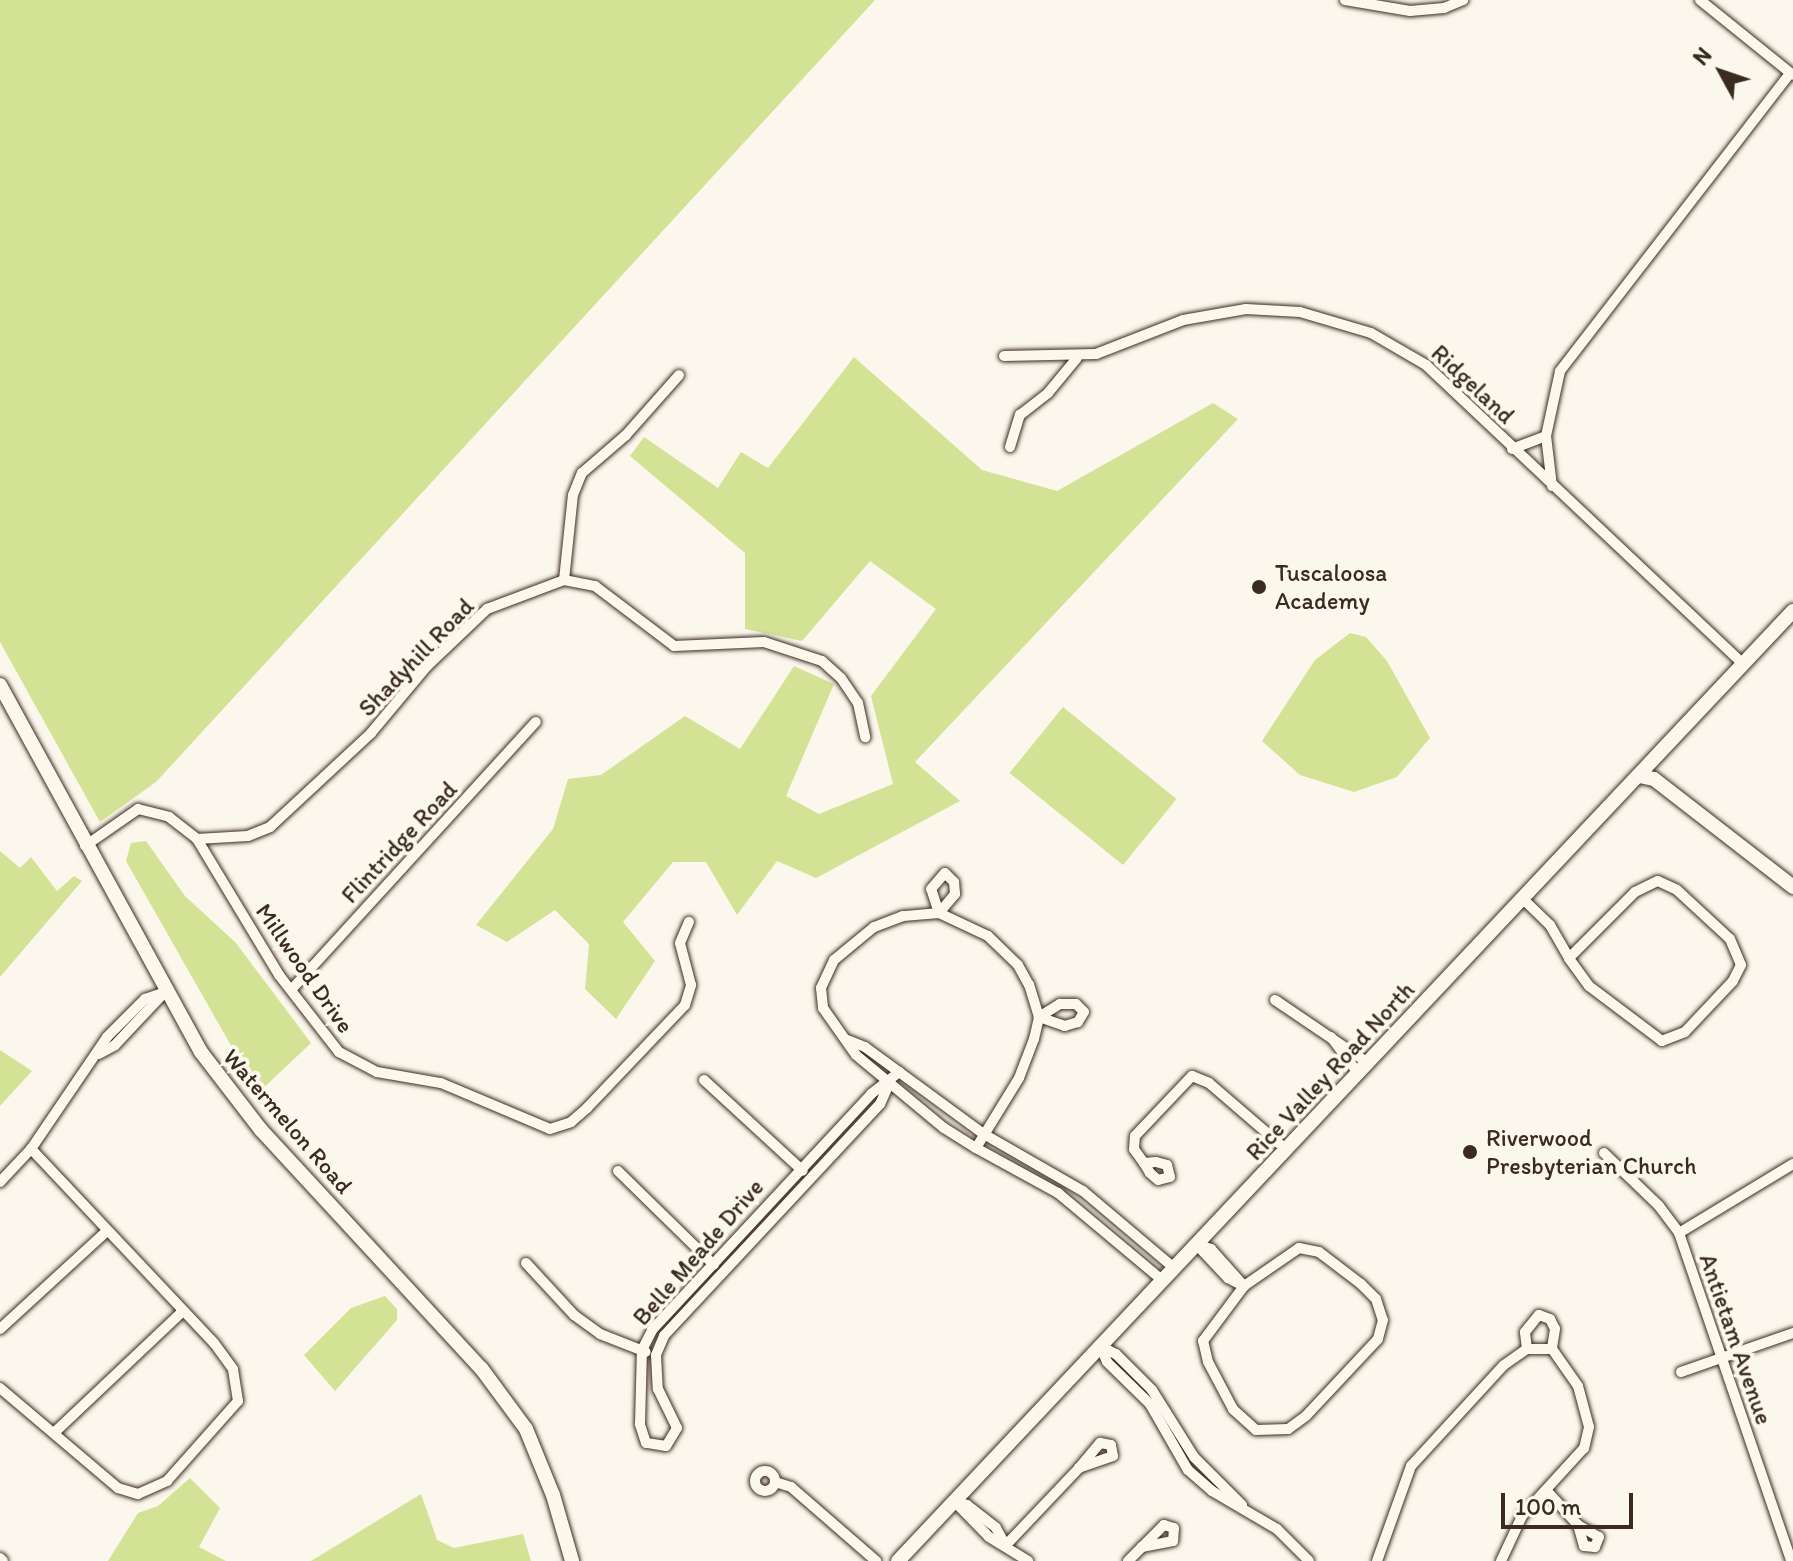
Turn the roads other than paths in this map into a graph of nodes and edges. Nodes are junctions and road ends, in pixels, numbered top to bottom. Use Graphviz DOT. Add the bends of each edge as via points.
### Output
graph roads {
  1 [pos="1345,0"];
  2 [pos="1463,0"];
  3 [pos="1700,0"];
  4 [pos="1792,74"];
  5 [pos="1004,356"];
  6 [pos="1077,358"];
  7 [pos="679,375"];
  8 [pos="1546,436"];
  9 [pos="1010,447"];
  10 [pos="1512,449"];
  11 [pos="1552,486"];
  12 [pos="564,580"];
  13 [pos="1793,611"];
  14 [pos="1743,664"];
  15 [pos="0,685"];
  16 [pos="536,722"];
  17 [pos="865,737"];
  18 [pos="1639,776"];
  19 [pos="197,839"];
  20 [pos="85,846"];
  21 [pos="1793,887"];
  22 [pos="1522,898"];
  23 [pos="689,922"];
  24 [pos="1569,958"];
  25 [pos="291,990"];
  26 [pos="165,992"];
  27 [pos="1275,1000"];
  28 [pos="845,1039"];
  29 [pos="1363,1068"];
  30 [pos="899,1072"];
  31 [pos="704,1080"];
  32 [pos="889,1084"];
  33 [pos="982,1133"];
  34 [pos="976,1148"];
  35 [pos="31,1149"];
  36 [pos="1604,1153"];
  37 [pos="1282,1155"];
  38 [pos="1144,1163"];
  39 [pos="1793,1164"];
  40 [pos="799,1168"];
  41 [pos="618,1171"];
  42 [pos="811,1177"];
  43 [pos="0,1182"];
  44 [pos="107,1231"];
  45 [pos="1679,1233"];
  46 [pos="1196,1244"];
  47 [pos="711,1262"];
  48 [pos="526,1263"];
  49 [pos="1174,1268"];
  50 [pos="722,1273"];
  51 [pos="1162,1280"];
  52 [pos="1244,1286"];
  53 [pos="183,1311"];
  54 [pos="0,1329"];
  55 [pos="1793,1333"];
  56 [pos="1100,1346"];
  57 [pos="1527,1349"];
  58 [pos="1552,1349"];
  59 [pos="642,1350"];
  60 [pos="656,1355"];
  61 [pos="1722,1358"];
  62 [pos="1681,1372"];
  63 [pos="0,1388"];
  64 [pos="55,1432"];
  65 [pos="1079,1468"];
  66 [pos="775,1482"];
  67 [pos="1548,1492"];
  68 [pos="954,1501"];
  69 [pos="1578,1525"];
  70 [pos="1006,1545"];
  71 [pos="1142,1547"];
  72 [pos="572,1561"];
  73 [pos="876,1561"];
  74 [pos="898,1561"];
  75 [pos="1028,1561"];
  76 [pos="1128,1561"];
  77 [pos="1309,1561"];
  78 [pos="1377,1561"];
  79 [pos="1501,1561"];
  80 [pos="1791,1561"];
  1 -- 2 [label="street" via="1410,11"];
  3 -- 4 [label="street, Ridgeland"];
  4 -- 8 [label="street, Ridgeland" via="1570,353 1553,390"];
  5 -- 6 [label="street"];
  6 -- 9 [label="street" via="1048,393 1020,415"];
  6 -- 10 [label="street, Ridgeland" via="1204,315 1257,309 1320,316 1409,352"];
  7 -- 12 [label="street" via="626,435 582,473 573,495"];
  8 -- 10 [label="street"];
  8 -- 11 [label="street, Ridgeland"];
  10 -- 11 [label="street, Ridgeland"];
  11 -- 14 [label="street, Ridgeland"];
  12 -- 17 [label="street" via="595,586 674,646 764,642 822,661 858,703"];
  12 -- 19 [label="street, Shadyhill Road" via="487,609 427,666 371,733 270,827 248,836"];
  13 -- 14 [label="street, Rice Valley Road North"];
  14 -- 18 [label="street, Rice Valley Road North"];
  15 -- 20 [label="street, Watermelon Road"];
  16 -- 25 [label="street, Flintridge Road"];
  18 -- 21 [label="street" via="1654,779"];
  18 -- 22 [label="street, Rice Valley Road North"];
  19 -- 20 [label="street, Millwood Drive" via="160,812 138,809"];
  19 -- 25 [label="street, Millwood Drive"];
  20 -- 26 [label="street, Watermelon Road"];
  22 -- 24 [label="street" via="1557,934"];
  22 -- 29 [label="street, Rice Valley Road North"];
  23 -- 25 [label="street, Millwood Drive" via="680,943 691,985 685,1005 579,1115 550,1129 441,1083 357,1064 331,1045"];
  24 -- 24 [label="street" via="1589,986 1662,1041 1685,1032 1733,981 1741,965 1730,939 1677,890 1658,881 1635,892"];
  26 -- 35 [label="street" via="115,1045 97,1055 65,1093"];
  26 -- 72 [label="street, Watermelon Road" via="201,1052 261,1130 432,1313 513,1410 545,1474"];
  27 -- 29 [label="street" via="1330,1035"];
  28 -- 30 [label="street"];
  28 -- 32 [label="street"];
  28 -- 33 [label="street" via="823,1008 821,988 834,960 874,927 903,916 939,913 988,936 1029,985 1039,1017 1019,1078"];
  29 -- 37 [label="street, Rice Valley Road North"];
  30 -- 32 [label="street, Belle Meade Drive"];
  30 -- 33 [label="street"];
  31 -- 40 [label="street"];
  32 -- 34 [label="street"];
  32 -- 40 [label="street, Belle Meade Drive" via="871,1094"];
  32 -- 42 [label="street, Belle Meade Drive" via="880,1104"];
  33 -- 34 [label="street"];
  33 -- 49 [label="street" via="1083,1191"];
  34 -- 51 [label="street" via="1058,1193"];
  35 -- 43 [label="street"];
  35 -- 44 [label="street"];
  36 -- 45 [label="street, Antietam Avenue"];
  37 -- 38 [label="street" via="1266,1132 1209,1083 1192,1076 1135,1136 1134,1149"];
  37 -- 46 [label="street, Rice Valley Road North"];
  39 -- 45 [label="street"];
  40 -- 42 [label="street"];
  40 -- 47 [label="street, Belle Meade Drive"];
  41 -- 47 [label="street"];
  42 -- 50 [label="street, Belle Meade Drive"];
  44 -- 53 [label="street"];
  44 -- 54 [label="street"];
  45 -- 61 [label="street, Antietam Avenue"];
  46 -- 49 [label="street, Rice Valley Road North"];
  46 -- 52 [label="street" via="1211,1249"];
  47 -- 50 [label="street"];
  47 -- 59 [label="street, Belle Meade Drive" via="652,1330"];
  48 -- 59 [label="street" via="574,1315 600,1334"];
  49 -- 51 [label="street, Rice Valley Road North"];
  50 -- 60 [label="street, Belle Meade Drive" via="664,1336"];
  51 -- 56 [label="street, Rice Valley Road North"];
  52 -- 52 [label="street" via="1288,1252 1309,1248 1361,1284 1381,1309 1378,1339 1306,1416 1277,1431 1256,1430 1239,1417 1204,1352 1207,1331"];
  53 -- 64 [label="street"];
  53 -- 64 [label="street" via="233,1369 238,1401 167,1481 138,1494 118,1488"];
  55 -- 61 [label="street"];
  56 -- 68 [label="street, Rice Valley Road North"];
  56 -- 77 [label="street" via="1116,1354 1152,1390 1194,1457"];
  57 -- 58 [label="street"];
  57 -- 58 [label="street" via="1525,1332 1539,1315 1550,1319 1555,1329"];
  57 -- 78 [label="street" via="1504,1365 1411,1466"];
  58 -- 67 [label="street" via="1578,1386 1589,1427 1584,1448"];
  59 -- 60 [label="street"];
  59 -- 60 [label="street, Belle Meade Drive" via="641,1434 655,1448 666,1446 677,1428 658,1389"];
  61 -- 62 [label="street"];
  61 -- 80 [label="street, Antietam Avenue"];
  63 -- 64 [label="street"];
  65 -- 70 [label="street"];
  66 -- 73 [label="street" via="791,1487"];
  67 -- 69 [label="street"];
  67 -- 79 [label="street" via="1522,1516"];
  68 -- 70 [label="street" via="989,1537"];
  68 -- 74 [label="street, Rice Valley Road North"];
  70 -- 75 [label="street"];
  71 -- 76 [label="street"];
}
